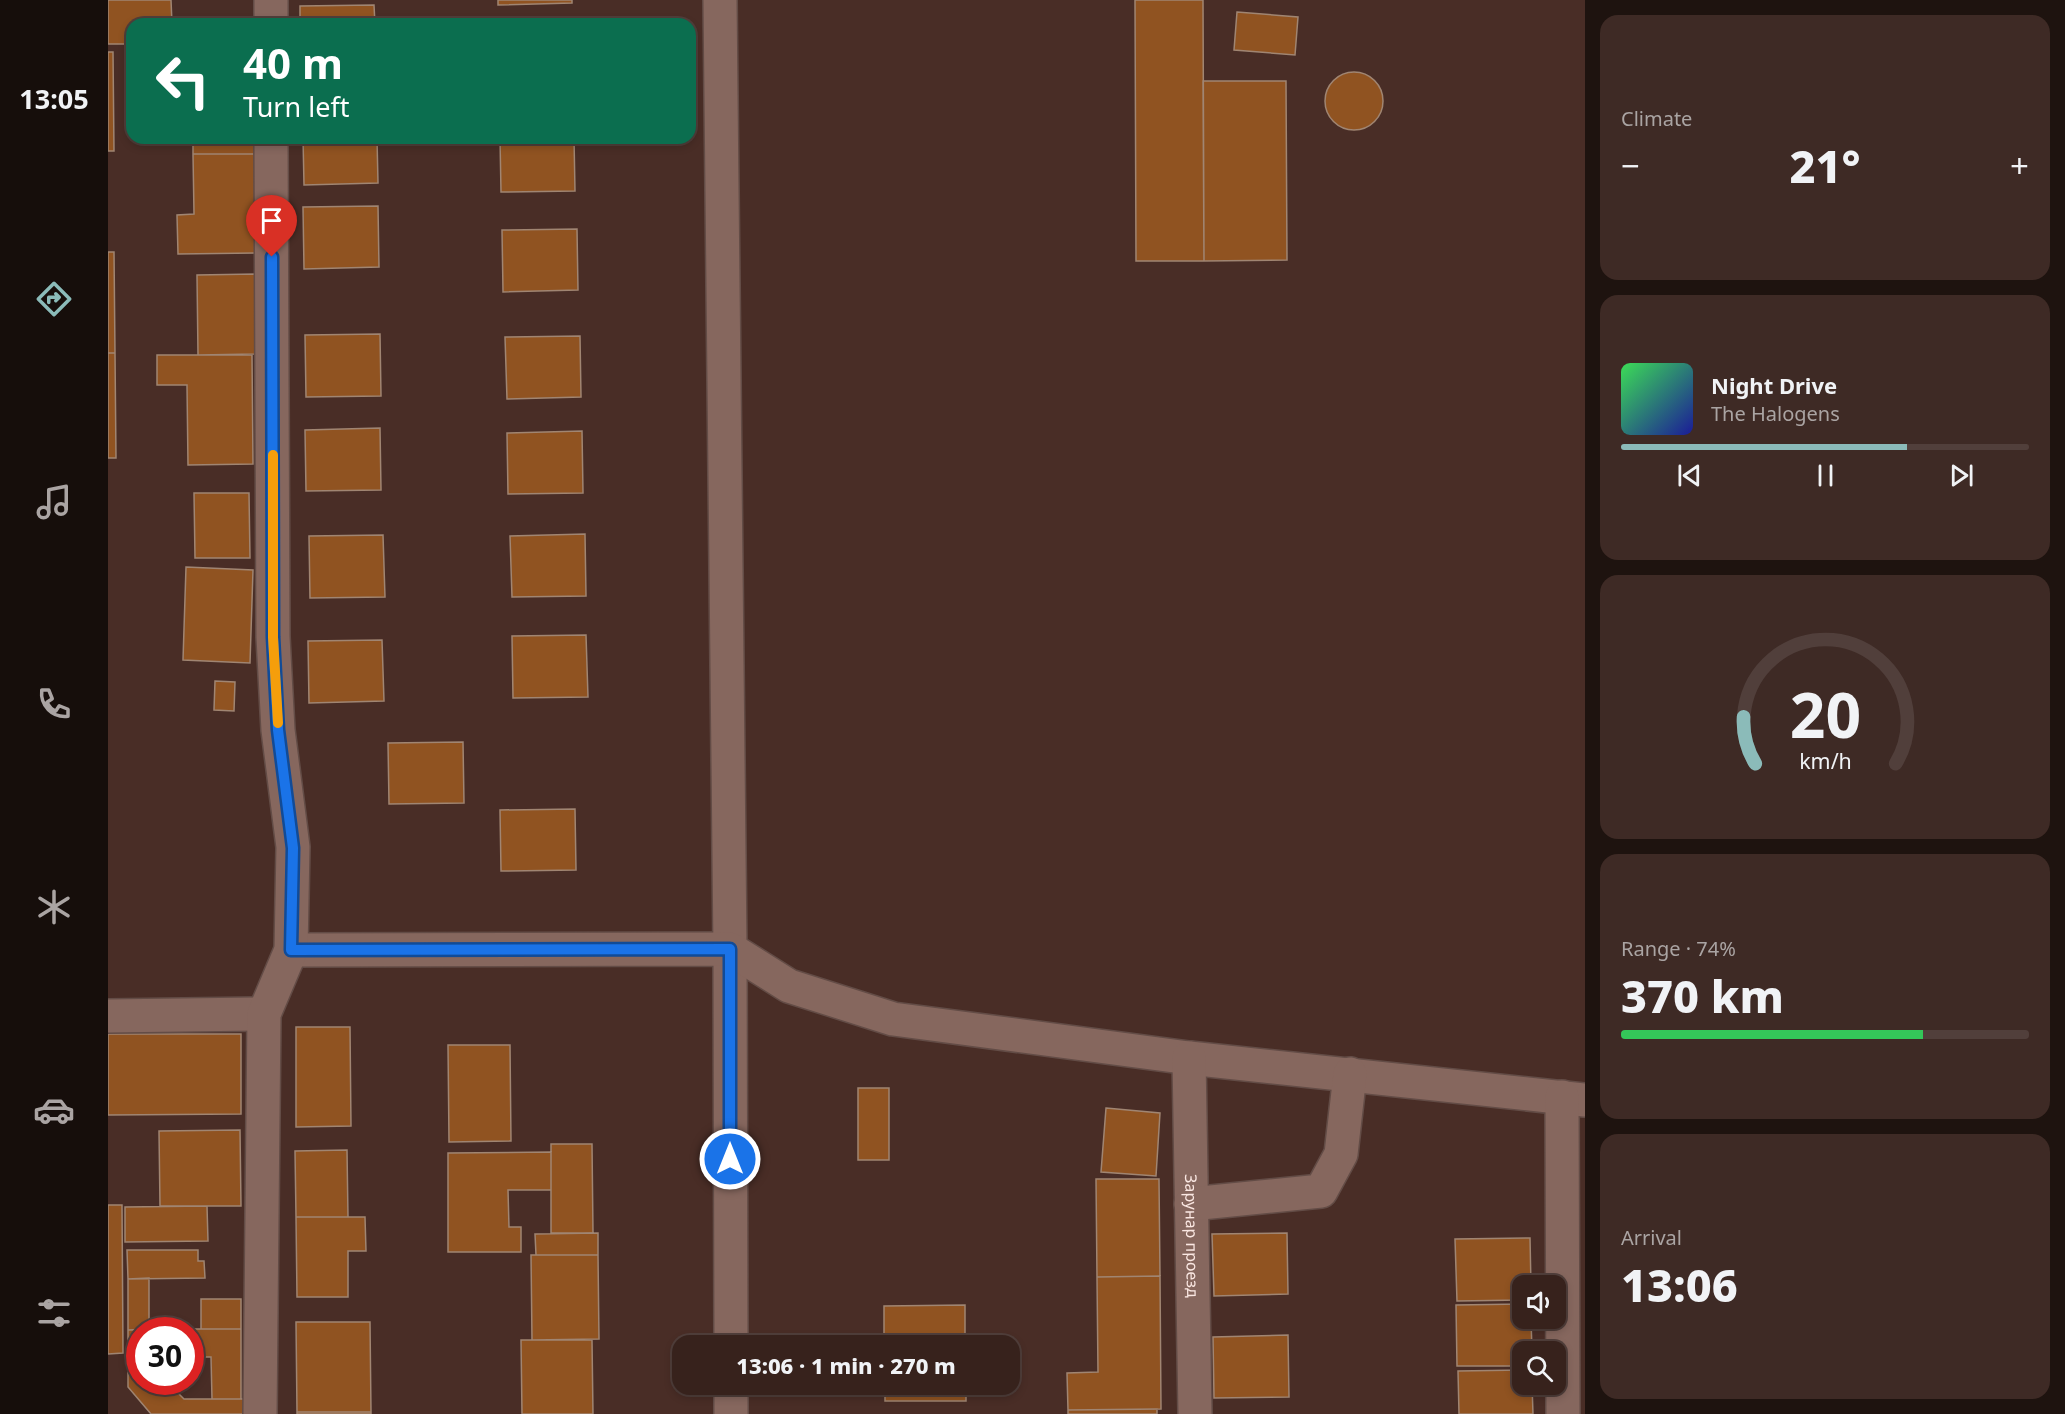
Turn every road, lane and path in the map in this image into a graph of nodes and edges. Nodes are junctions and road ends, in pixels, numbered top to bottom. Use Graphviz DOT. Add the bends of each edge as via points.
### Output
graph roads {
  1 [pos="271,0"];
  2 [pos="720,0"];
  3 [pos="271,18"];
  4 [pos="272,144"];
  5 [pos="730,949"];
  6 [pos="291,950"];
  7 [pos="264,1014"];
  8 [pos="108,1016"];
  9 [pos="1189,1058"];
  10 [pos="1350,1074"];
  11 [pos="1574,1098"];
  12 [pos="1191,1204"];
  13 [pos="731,1335"];
  14 [pos="731,1395"];
  15 [pos="260,1414"];
  16 [pos="731,1414"];
  17 [pos="1195,1414"];
  18 [pos="1563,1414"];
  1 -- 3 [label="street"];
  2 -- 5 [label="street"];
  4 -- 6 [label="street" via="273,637 278,730 293,848"];
  5 -- 6 [label="street"];
  5 -- 9 [label="street" via="789,987 893,1019"];
  5 -- 13 [label="street"];
  6 -- 7 [label="street"];
  7 -- 8 [label="street"];
  7 -- 15 [label="street"];
  9 -- 10 [label="street"];
  9 -- 12 [label="street, Зарунар проезд"];
  10 -- 11 [label="street"];
  10 -- 12 [label="street" via="1341,1154 1321,1191"];
  11 -- 18 [label="street"];
  12 -- 17 [label="street, Зарунар проезд"];
  14 -- 16 [label="street"];
}
